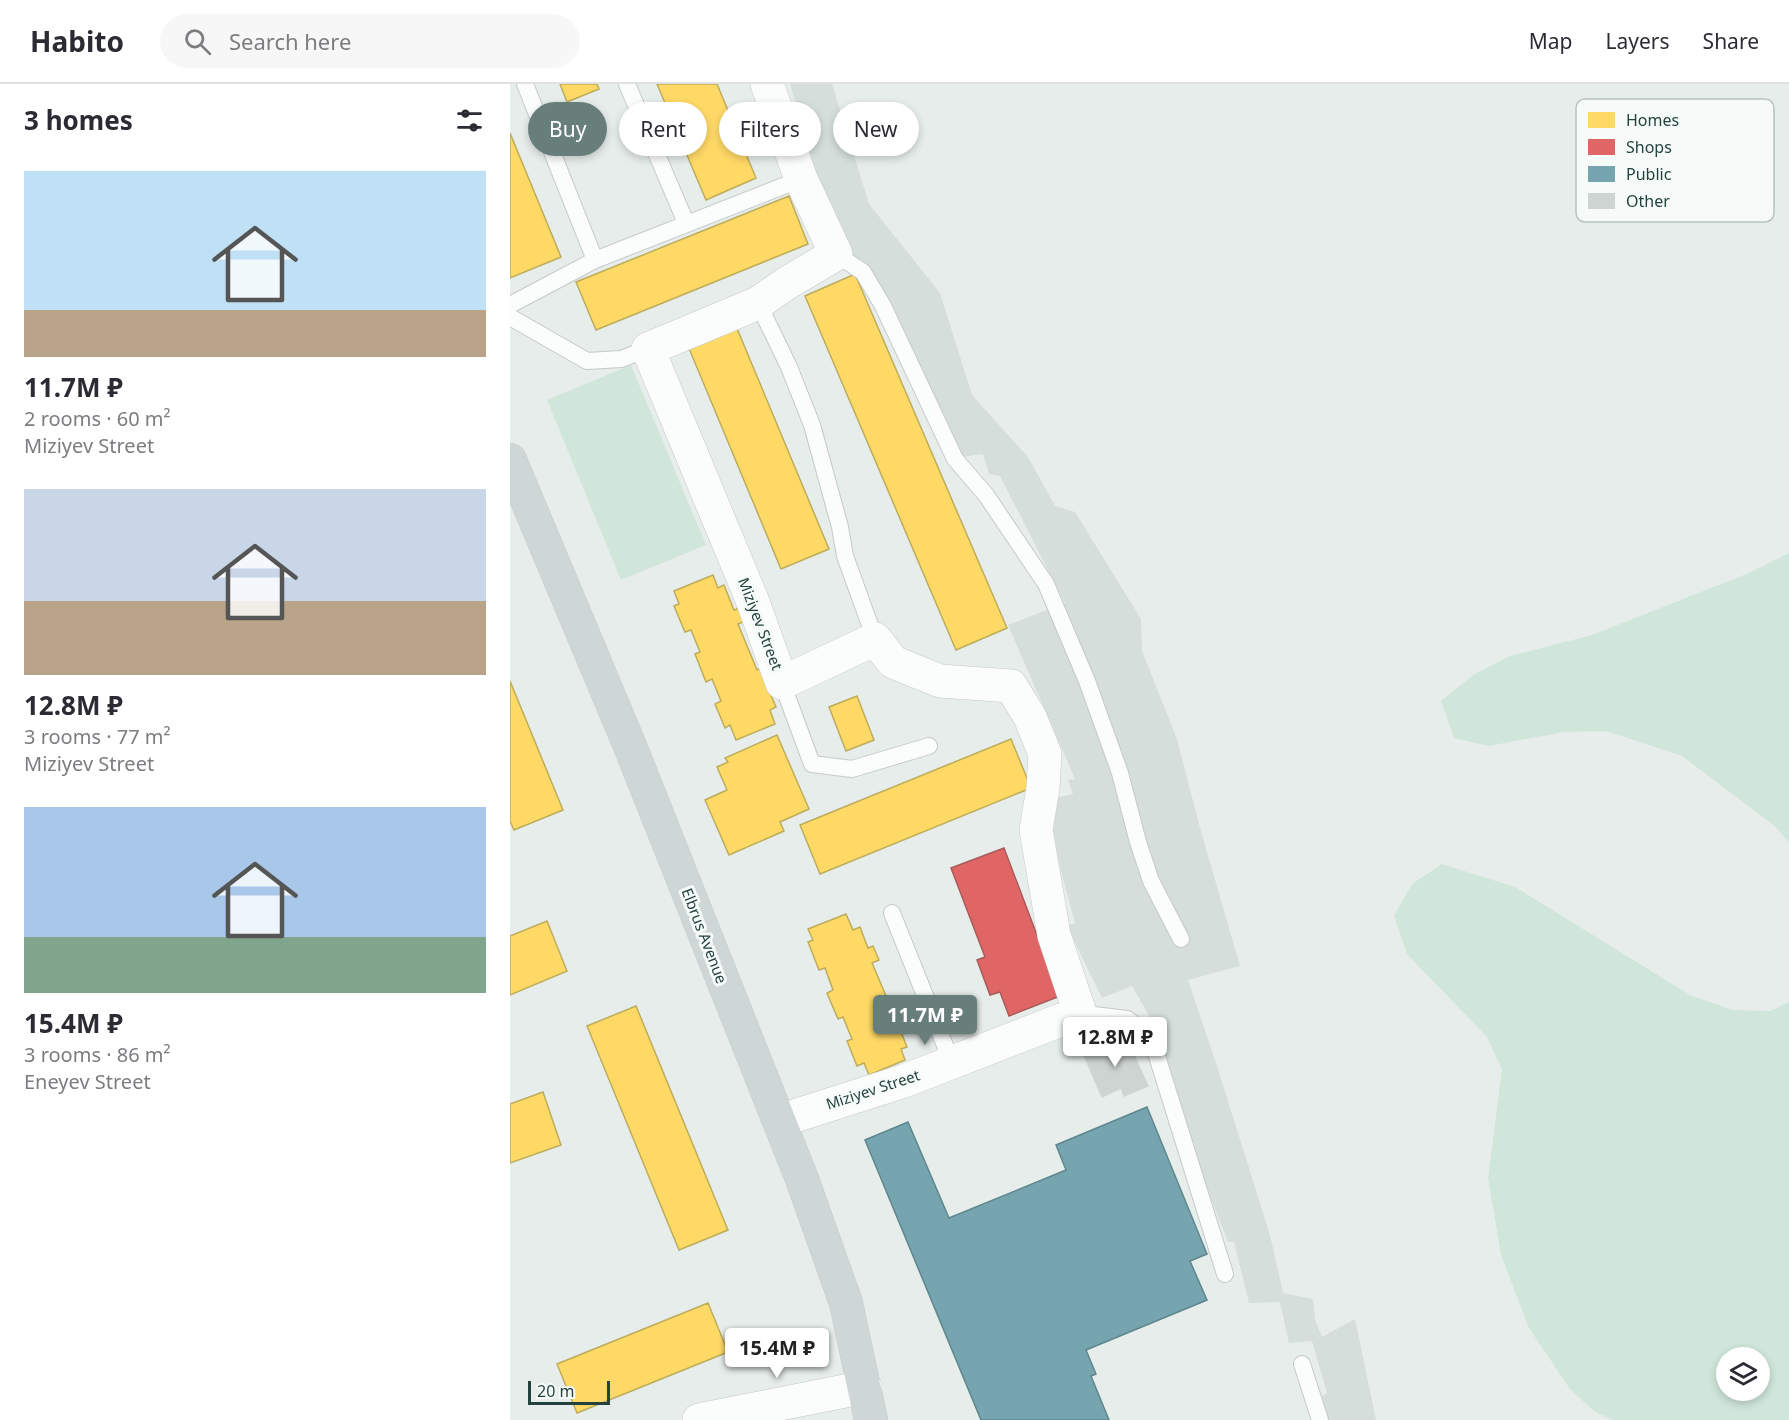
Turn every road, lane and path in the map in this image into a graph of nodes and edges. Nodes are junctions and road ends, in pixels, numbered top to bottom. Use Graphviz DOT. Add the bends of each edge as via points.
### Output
graph roads {
  1 [pos="525,84"];
  2 [pos="627,84"];
  3 [pos="767,84"];
  4 [pos="801,179"];
  5 [pos="686,223"];
  6 [pos="836,254"];
  7 [pos="595,260"];
  8 [pos="758,303"];
  9 [pos="510,305"];
  10 [pos="510,317"];
  11 [pos="648,349"];
  12 [pos="510,460"];
  13 [pos="875,639"];
  14 [pos="782,683"];
  15 [pos="929,746"];
  16 [pos="892,913"];
  17 [pos="1181,939"];
  18 [pos="1081,1016"];
  19 [pos="952,1062"];
  20 [pos="779,1121"];
  21 [pos="1225,1274"];
  22 [pos="1302,1364"];
  23 [pos="865,1387"];
  24 [pos="699,1420"];
  25 [pos="871,1420"];
  26 [pos="1320,1420"];
  1 -- 7 [label="lane"];
  2 -- 5 [label="lane"];
  3 -- 4 [label="street"];
  4 -- 5 [label="lane"];
  4 -- 6 [label="street"];
  5 -- 7 [label="lane"];
  6 -- 8 [label="street"];
  6 -- 17 [label="lane" via="863,272 884,306 955,459 986,495 1046,584 1120,773 1151,880"];
  7 -- 9 [label="lane"];
  8 -- 11 [label="street"];
  8 -- 13 [label="lane" via="812,425 845,556"];
  10 -- 11 [label="lane" via="587,361 621,359"];
  11 -- 14 [label="street, Miziyev Street" via="753,602"];
  12 -- 20 [label="main road, Elbrus Avenue" via="630,746"];
  13 -- 14 [label="street, Miziyev Street"];
  13 -- 18 [label="street" via="893,662 940,681 1011,686 1030,717 1045,754 1038,842 1054,935"];
  14 -- 15 [label="lane" via="812,764 852,769"];
  16 -- 19 [label="lane"];
  18 -- 19 [label="street, Miziyev Street"];
  18 -- 21 [label="lane" via="1128,1019 1151,1037"];
  19 -- 20 [label="street, Miziyev Street"];
  20 -- 23 [label="main road, Elbrus Avenue" via="846,1304"];
  22 -- 26 [label="lane"];
  23 -- 24 [label="street"];
  23 -- 25 [label="main road, Elbrus Avenue"];
}
